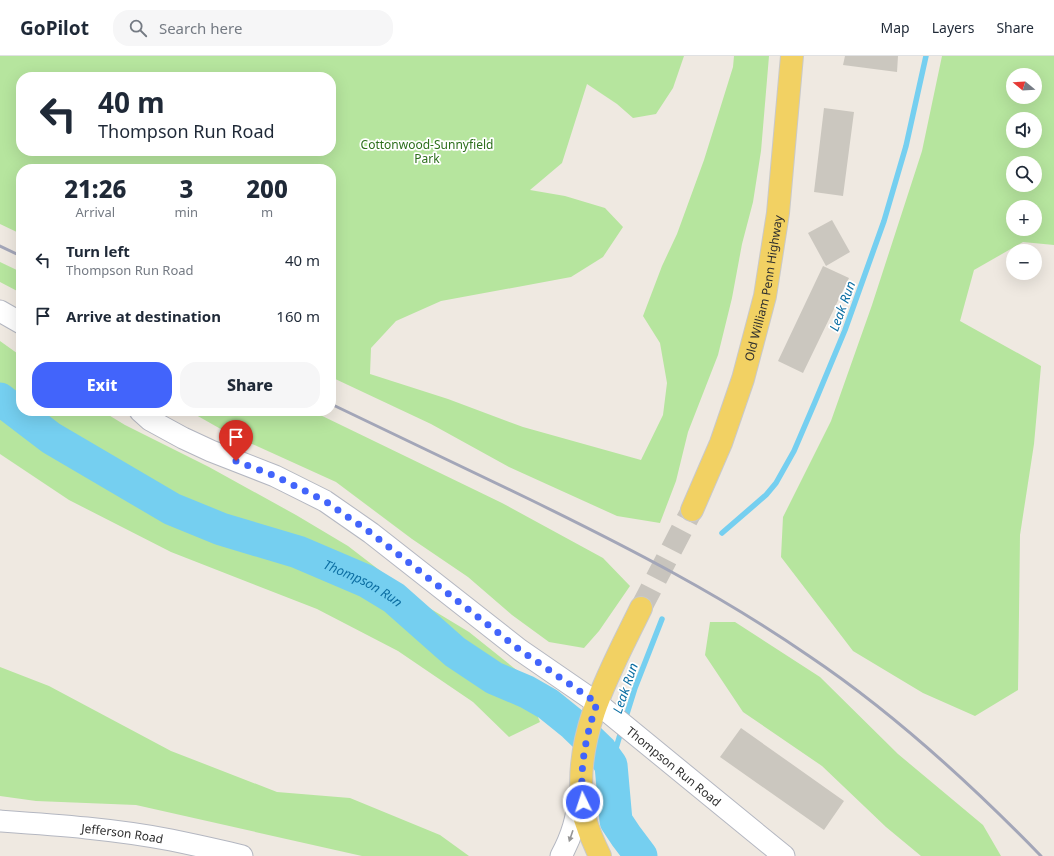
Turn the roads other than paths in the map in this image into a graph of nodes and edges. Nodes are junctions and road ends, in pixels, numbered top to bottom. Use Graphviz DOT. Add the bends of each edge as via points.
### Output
graph roads {
  1 [pos="792,56"];
  2 [pos="0,310"];
  3 [pos="16,320"];
  4 [pos="146,416"];
  5 [pos="692,510"];
  6 [pos="641,608"];
  7 [pos="602,708"];
  8 [pos="581,786"];
  9 [pos="0,821"];
  10 [pos="242,856"];
  11 [pos="561,856"];
  12 [pos="600,856"];
  13 [pos="784,856"];
  1 -- 5 [label="main road, Old William Penn Highway" via="778,213 765,296 740,386"];
  2 -- 3 [label="street"];
  4 -- 7 [label="street, Thompson Run Road" via="183,438 275,476 325,501 371,533 520,650"];
  6 -- 7 [label="main road" via="618,656"];
  7 -- 8 [label="main road" via="590,725 583,757"];
  7 -- 13 [label="street, Thompson Run Road"];
  8 -- 11 [label="street, one-way" via="571,838"];
  8 -- 12 [label="main road" via="584,818"];
  9 -- 10 [label="street, Jefferson Road" via="123,832"];
}
